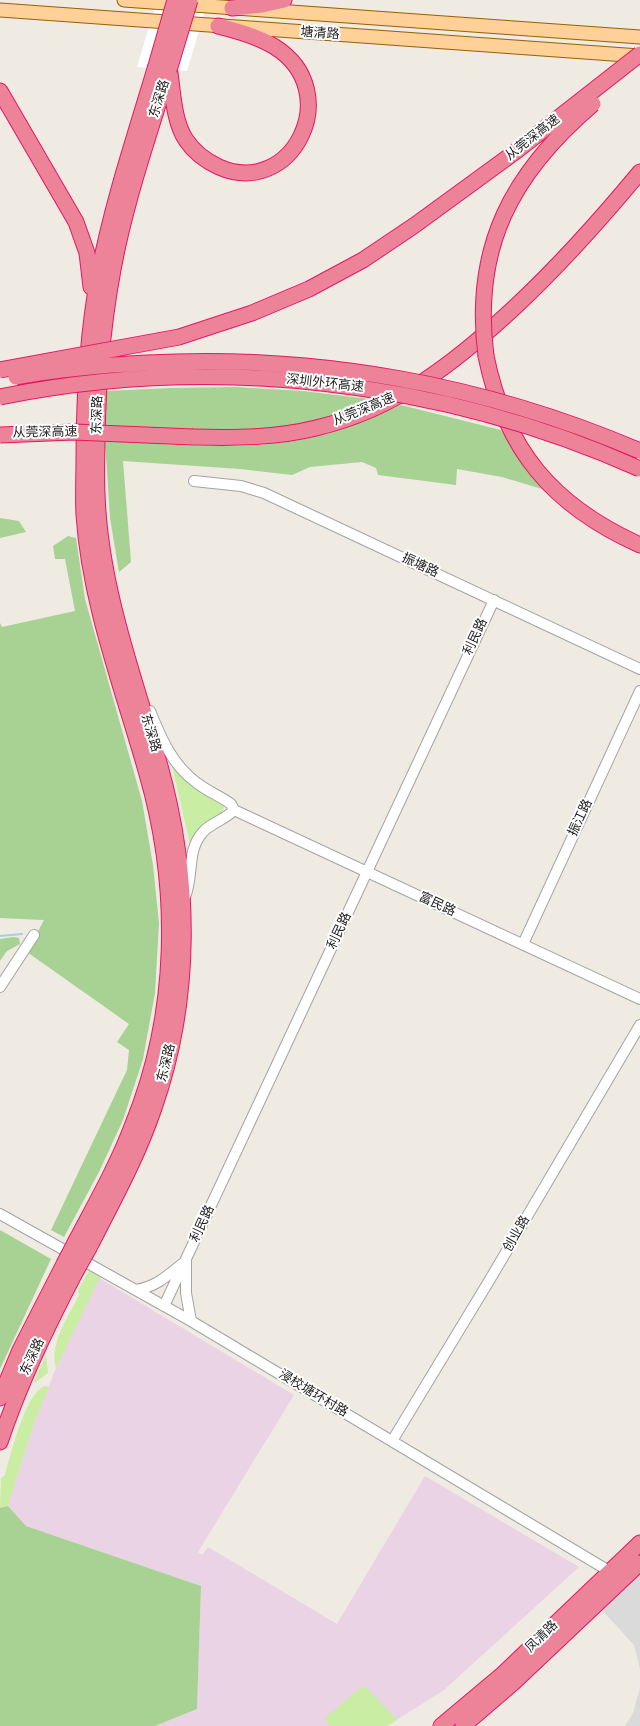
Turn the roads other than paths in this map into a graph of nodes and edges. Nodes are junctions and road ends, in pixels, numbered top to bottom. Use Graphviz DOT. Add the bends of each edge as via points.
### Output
graph roads {
  1 [pos="124,0"];
  2 [pos="175,0"];
  3 [pos="190,0"];
  4 [pos="284,0"];
  5 [pos="232,8"];
  6 [pos="0,10"];
  7 [pos="218,26"];
  8 [pos="640,37"];
  9 [pos="640,55"];
  10 [pos="640,64"];
  11 [pos="162,69"];
  12 [pos="0,91"];
  13 [pos="640,172"];
  14 [pos="92,314"];
  15 [pos="0,370"];
  16 [pos="0,380"];
  17 [pos="0,397"];
  18 [pos="0,435"];
  19 [pos="640,451"];
  20 [pos="640,469"];
  21 [pos="194,480"];
  22 [pos="640,545"];
  23 [pos="494,600"];
  24 [pos="640,669"];
  25 [pos="640,692"];
  26 [pos="138,693"];
  27 [pos="234,810"];
  28 [pos="367,872"];
  29 [pos="183,900"];
  30 [pos="34,935"];
  31 [pos="523,944"];
  32 [pos="0,987"];
  33 [pos="640,999"];
  34 [pos="640,1025"];
  35 [pos="0,1214"];
  36 [pos="83,1242"];
  37 [pos="186,1261"];
  38 [pos="70,1267"];
  39 [pos="136,1290"];
  40 [pos="164,1306"];
  41 [pos="191,1321"];
  42 [pos="0,1398"];
  43 [pos="392,1441"];
  44 [pos="0,1442"];
  45 [pos="640,1544"];
  46 [pos="640,1563"];
  47 [pos="616,1576"];
  48 [pos="441,1726"];
  49 [pos="463,1726"];
  1 -- 5 [label="main road, 塘清路"];
  2 -- 11 [label="highway, 东深路, bridge"];
  3 -- 11 [label="highway, 东深路, bridge"];
  4 -- 5 [label="highway"];
  5 -- 8 [label="main road, 塘清路"];
  6 -- 7 [label="main road, 塘清路"];
  7 -- 9 [label="main road, 塘清路"];
  7 -- 11 [label="highway" via="248,34 272,45 292,61 304,78 308,99 307,120 300,139 284,158 264,169 240,173 207,161 186,140"];
  9 -- 15 [label="highway, 从莞深高速, bridge" via="515,152 415,225 363,260 323,282 252,313 179,337"];
  10 -- 22 [label="highway, bridge" via="554,140 526,174 494,239 485,281 483,311 486,356 493,386 504,417 518,443 557,493 582,514"];
  11 -- 14 [label="highway, 东深路" via="111,222 99,270"];
  11 -- 26 [label="highway, 东深路" via="119,243 105,320 98,398 96,493 101,533 111,593"];
  12 -- 14 [label="highway" via="76,222 87,253"];
  13 -- 18 [label="highway, 从莞深高速, bridge" via="604,215 548,274 484,335 445,367 406,392 363,413 302,431 254,437 74,432"];
  14 -- 36 [label="highway, 东深路" via="84,415 84,514 93,575 105,629 160,826 168,883 170,940 163,1014 147,1086"];
  16 -- 19 [label="highway, 深圳外环高速, bridge" via="80,368 180,361 230,360 329,368 403,379 475,395 546,416"];
  17 -- 20 [label="highway, 深圳外环高速, bridge" via="78,384 165,378 231,377 332,384 404,395 489,416 552,435"];
  21 -- 23 [label="street, 振塘路" via="241,486 264,493"];
  23 -- 24 [label="street, 振塘路"];
  23 -- 28 [label="street, 利民路"];
  25 -- 31 [label="street, 振江路"];
  26 -- 27 [label="street, 富民路" via="147,705 176,763 198,784 231,804"];
  26 -- 29 [label="highway, 东深路" via="169,803 180,862"];
  27 -- 28 [label="street, 富民路"];
  27 -- 29 [label="street" via="230,815 206,828 198,839 190,858 188,888"];
  28 -- 31 [label="street, 富民路"];
  28 -- 37 [label="street, 利民路"];
  29 -- 36 [label="highway, 东深路" via="181,985 174,1035 165,1072 141,1144"];
  30 -- 32 [label="street"];
  31 -- 33 [label="street, 富民路"];
  34 -- 43 [label="street, 创业路" via="490,1281"];
  35 -- 39 [label="street, 浸校塘环村路"];
  36 -- 38 [label="highway, 东深路, bridge"];
  37 -- 39 [label="street, 利民路" via="157,1284"];
  37 -- 40 [label="street, 利民路"];
  37 -- 41 [label="street, 利民路" via="186,1293"];
  38 -- 42 [label="highway, 东深路" via="20,1350"];
  38 -- 44 [label="highway, 东深路"];
  39 -- 40 [label="street, 浸校塘环村路"];
  40 -- 41 [label="street, 浸校塘环村路"];
  41 -- 43 [label="street, 浸校塘环村路"];
  43 -- 47 [label="street, 浸校塘环村路"];
  45 -- 47 [label="highway, 凤清路"];
  46 -- 47 [label="highway, 凤清路"];
  47 -- 48 [label="highway, 凤清路"];
  47 -- 49 [label="highway, 凤清路" via="513,1683"];
}
